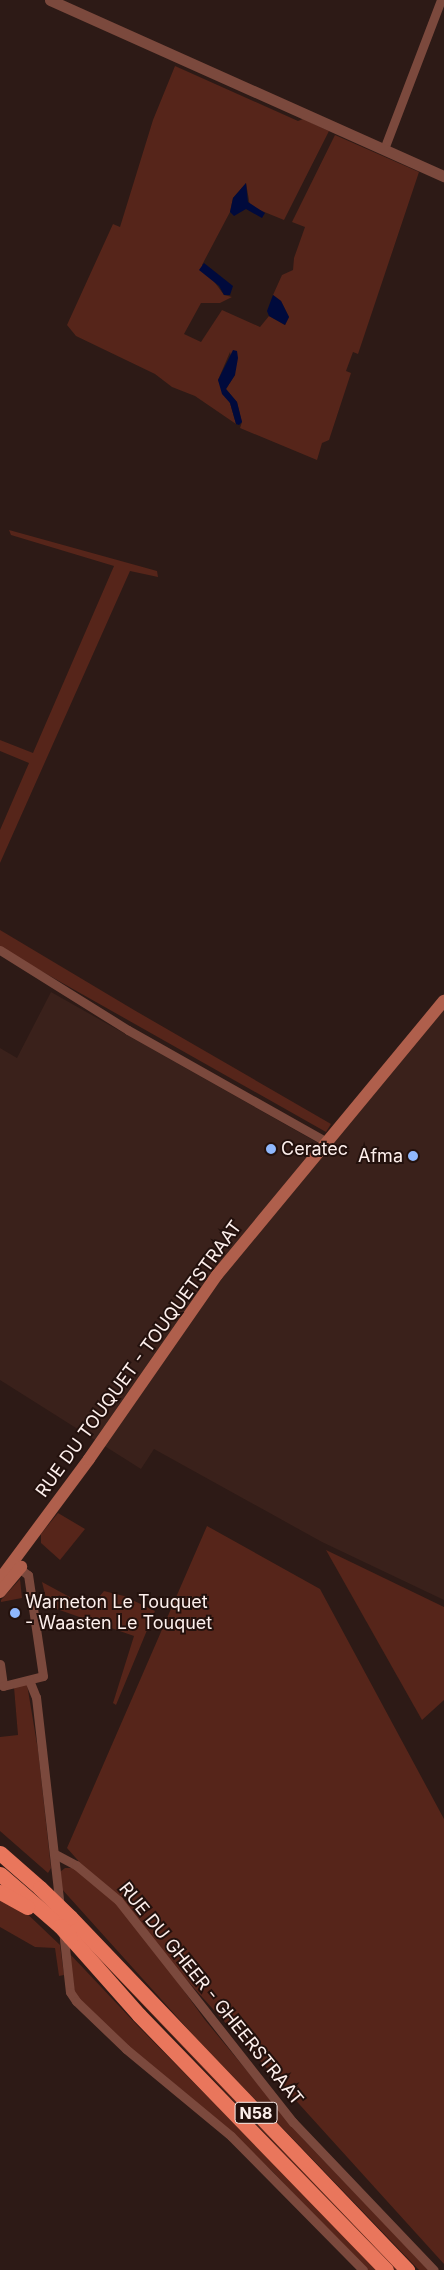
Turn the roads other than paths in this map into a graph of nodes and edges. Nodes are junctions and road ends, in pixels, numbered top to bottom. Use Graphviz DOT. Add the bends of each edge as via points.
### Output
graph roads {
  1 [pos="50,0"];
  2 [pos="441,0"];
  3 [pos="384,149"];
  4 [pos="444,176"];
  5 [pos="0,950"];
  6 [pos="444,1001"];
  7 [pos="327,1142"];
  8 [pos="16,1566"];
  9 [pos="0,1579"];
  10 [pos="0,1592"];
  11 [pos="0,1664"];
  12 [pos="29,1680"];
  13 [pos="0,1843"];
  14 [pos="0,1854"];
  15 [pos="55,1854"];
  16 [pos="22,1872"];
  17 [pos="0,1874"];
  18 [pos="0,1892"];
  19 [pos="38,1911"];
  20 [pos="66,1927"];
  21 [pos="363,2270"];
  22 [pos="386,2270"];
  23 [pos="407,2270"];
  24 [pos="434,2270"];
  1 -- 3 [label="street"];
  2 -- 3 [label="street"];
  3 -- 4 [label="street"];
  5 -- 7 [label="street" via="128,1030"];
  6 -- 7 [label="main road, RUE DU TOUQUET - TOUQUETSTRAAT"];
  7 -- 8 [label="main road, RUE DU TOUQUET - TOUQUETSTRAAT" via="217,1275 36,1530"];
  8 -- 9 [label="main road, RUE DU TOUQUET - TOUQUETSTRAAT"];
  8 -- 10 [label="main road, RUE DU TOUQUET - TOUQUETSTRAAT"];
  8 -- 12 [label="street" via="28,1575 43,1676"];
  11 -- 12 [label="street" via="3,1686"];
  12 -- 15 [label="street" via="36,1697"];
  13 -- 16 [label="highway"];
  14 -- 16 [label="highway, N58"];
  15 -- 21 [label="street" via="70,1992 76,2001 126,2049 231,2136"];
  15 -- 24 [label="street, RUE DU GHEER - GHEERSTRAAT" via="76,1865 118,1900 292,2122"];
  16 -- 20 [label="highway, N58, bridge" via="40,1888"];
  17 -- 19 [label="highway, N58"];
  18 -- 19 [label="highway"];
  19 -- 20 [label="highway, N58"];
  20 -- 22 [label="highway, N58" via="139,2015"];
  20 -- 23 [label="highway, N58"];
}
